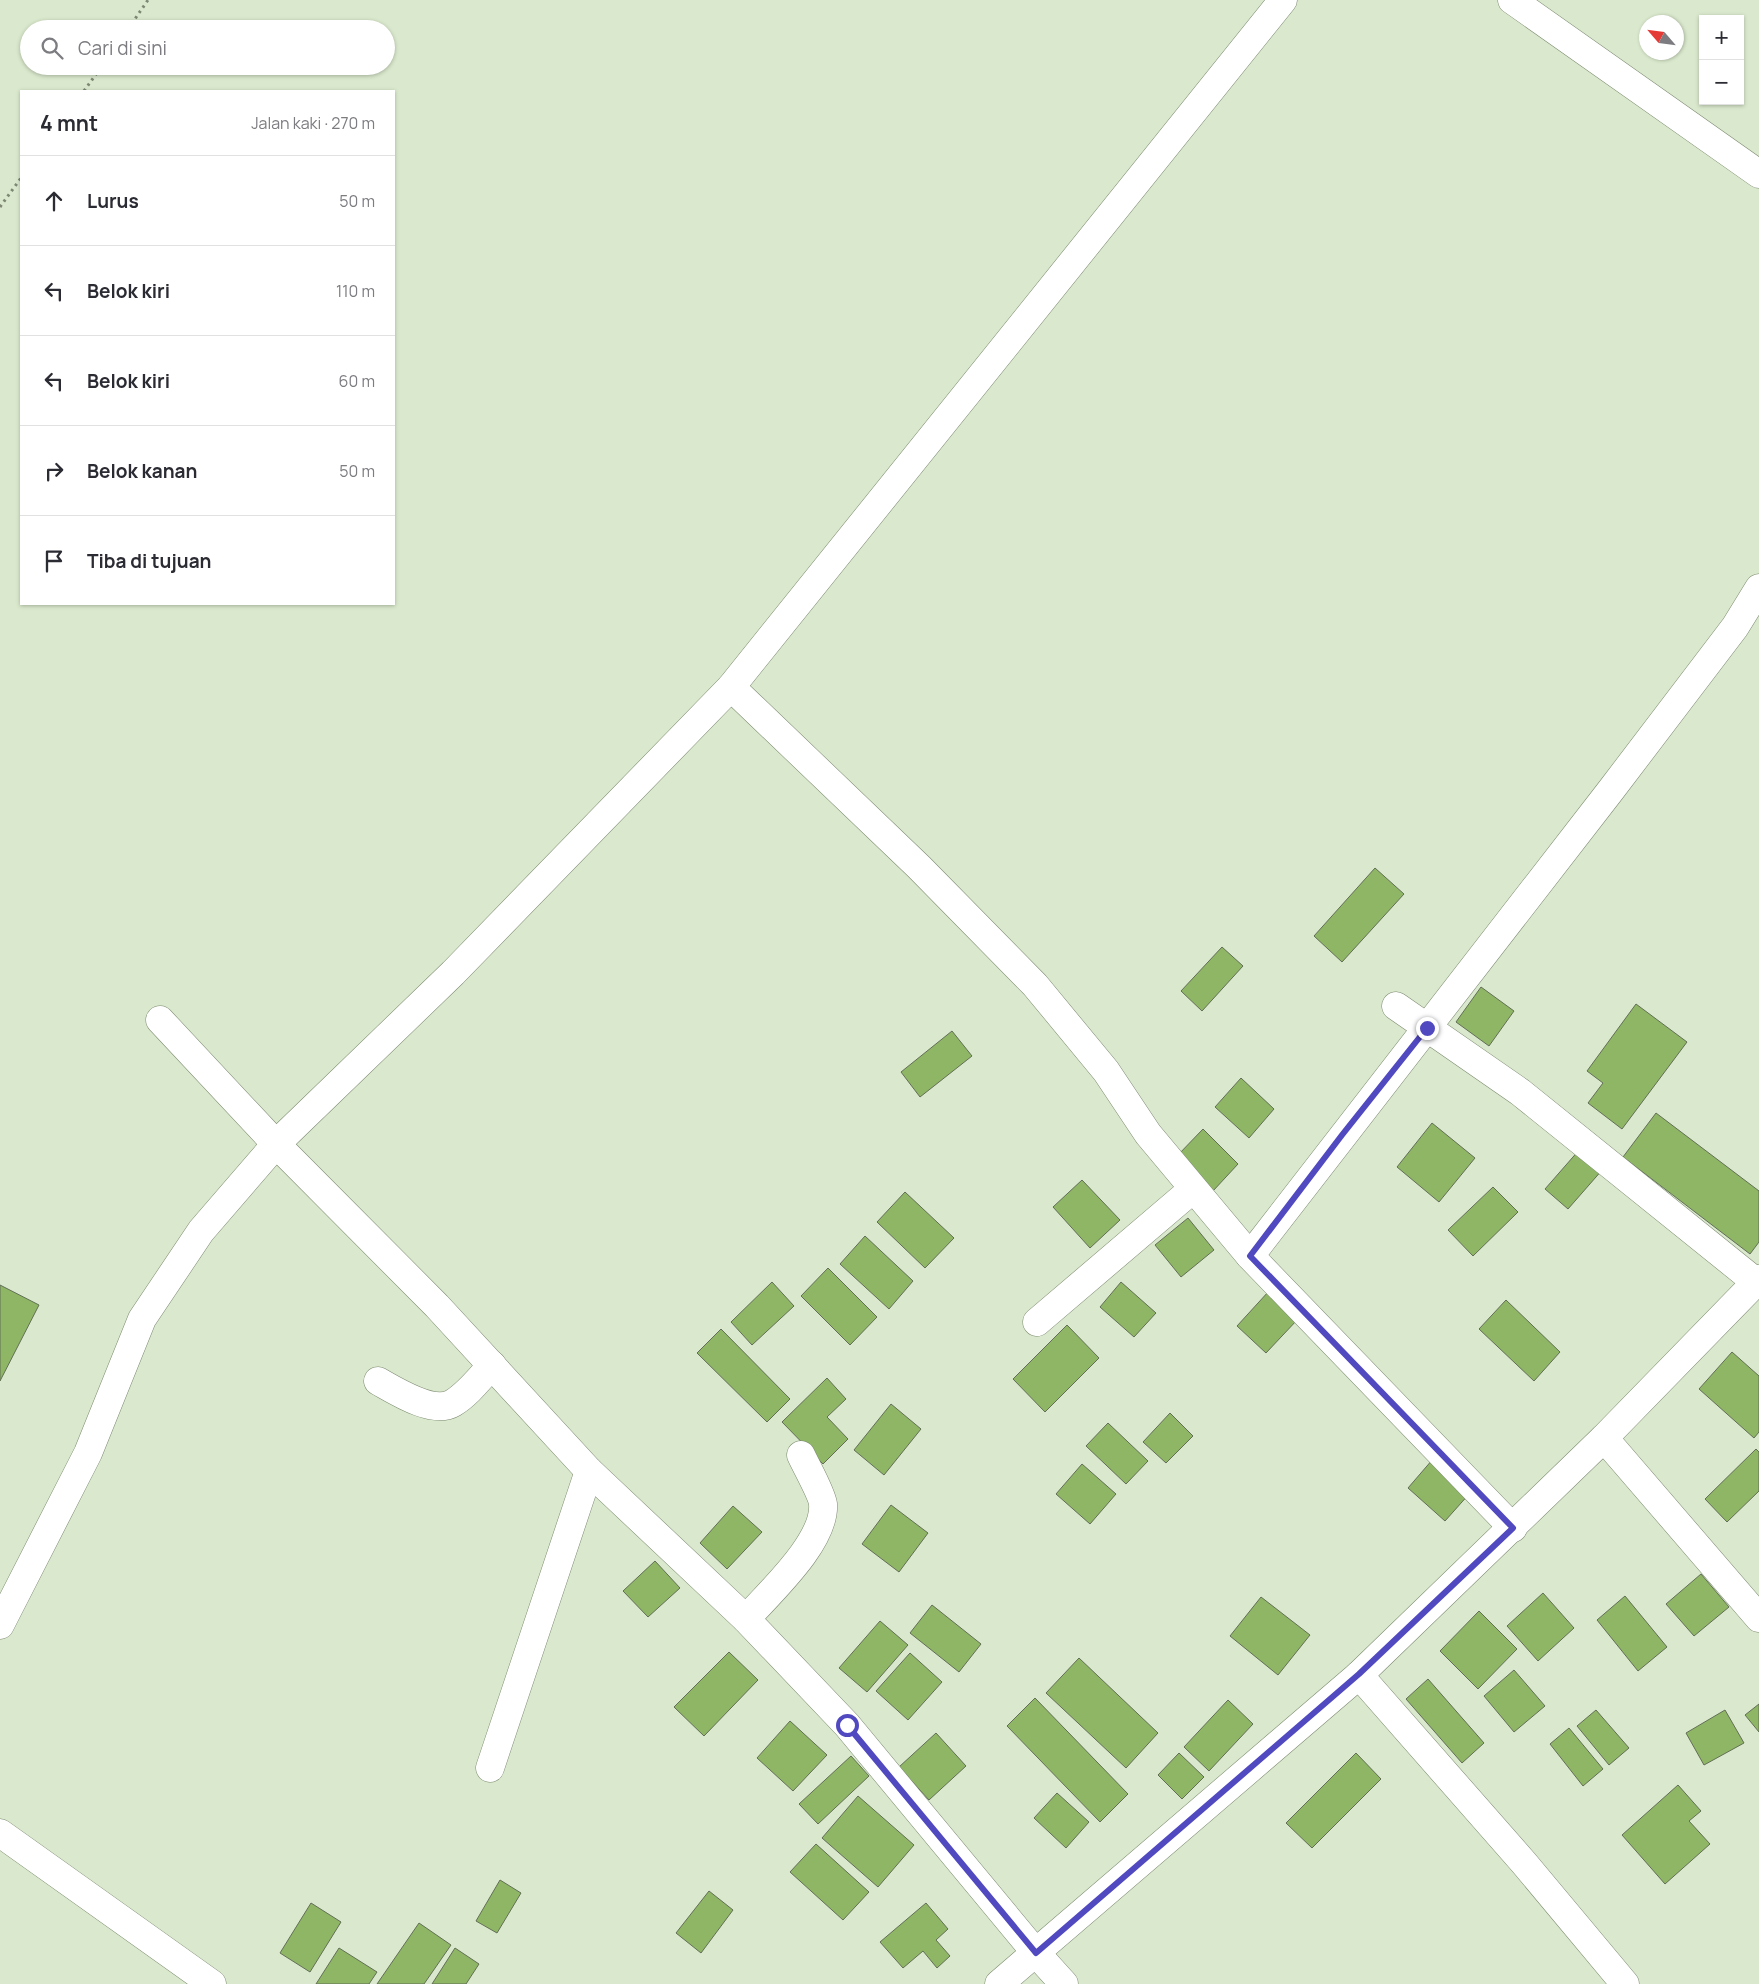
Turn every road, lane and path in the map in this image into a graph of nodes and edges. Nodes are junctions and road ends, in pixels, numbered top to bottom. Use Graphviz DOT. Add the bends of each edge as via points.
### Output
graph roads {
  1 [pos="148,0"];
  2 [pos="1283,0"];
  3 [pos="1512,0"];
  4 [pos="134,20"];
  5 [pos="96,75"];
  6 [pos="85,90"];
  7 [pos="1759,174"];
  8 [pos="20,179"];
  9 [pos="0,207"];
  10 [pos="1759,588"];
  11 [pos="731,687"];
  12 [pos="1396,1006"];
  13 [pos="160,1020"];
  14 [pos="1427,1028"];
  15 [pos="276,1144"];
  16 [pos="1193,1189"];
  17 [pos="1250,1256"];
  18 [pos="1758,1281"];
  19 [pos="1037,1322"];
  20 [pos="492,1365"];
  21 [pos="378,1381"];
  22 [pos="1604,1438"];
  23 [pos="801,1455"];
  24 [pos="589,1471"];
  25 [pos="1513,1528"];
  26 [pos="1759,1618"];
  27 [pos="746,1619"];
  28 [pos="0,1625"];
  29 [pos="1359,1674"];
  30 [pos="490,1768"];
  31 [pos="0,1833"];
  32 [pos="1036,1953"];
  33 [pos="212,1984"];
  34 [pos="999,1984"];
  35 [pos="1064,1984"];
  36 [pos="1625,1984"];
  1 -- 4 [label="path"];
  2 -- 11 [label="street"];
  3 -- 7 [label="street"];
  5 -- 6 [label="path"];
  8 -- 9 [label="path"];
  10 -- 14 [label="street" via="1735,627"];
  11 -- 15 [label="street" via="453,974"];
  11 -- 16 [label="street" via="919,866 1034,985 1106,1071 1148,1134"];
  12 -- 14 [label="street"];
  13 -- 15 [label="street"];
  14 -- 17 [label="street"];
  14 -- 18 [label="street" via="1520,1092"];
  15 -- 20 [label="street"];
  15 -- 28 [label="street" via="201,1231 142,1319 88,1453"];
  16 -- 17 [label="street"];
  16 -- 19 [label="street"];
  17 -- 25 [label="street"];
  18 -- 22 [label="street"];
  20 -- 21 [label="street" via="452,1404 436,1407"];
  20 -- 24 [label="street"];
  22 -- 25 [label="street"];
  22 -- 26 [label="street"];
  23 -- 27 [label="street" via="823,1503 821,1523 809,1547"];
  24 -- 27 [label="street"];
  24 -- 30 [label="street"];
  25 -- 29 [label="street"];
  27 -- 32 [label="street" via="847,1725"];
  29 -- 32 [label="street"];
  29 -- 36 [label="street"];
  31 -- 33 [label="street"];
  32 -- 34 [label="street"];
  32 -- 35 [label="street"];
}
